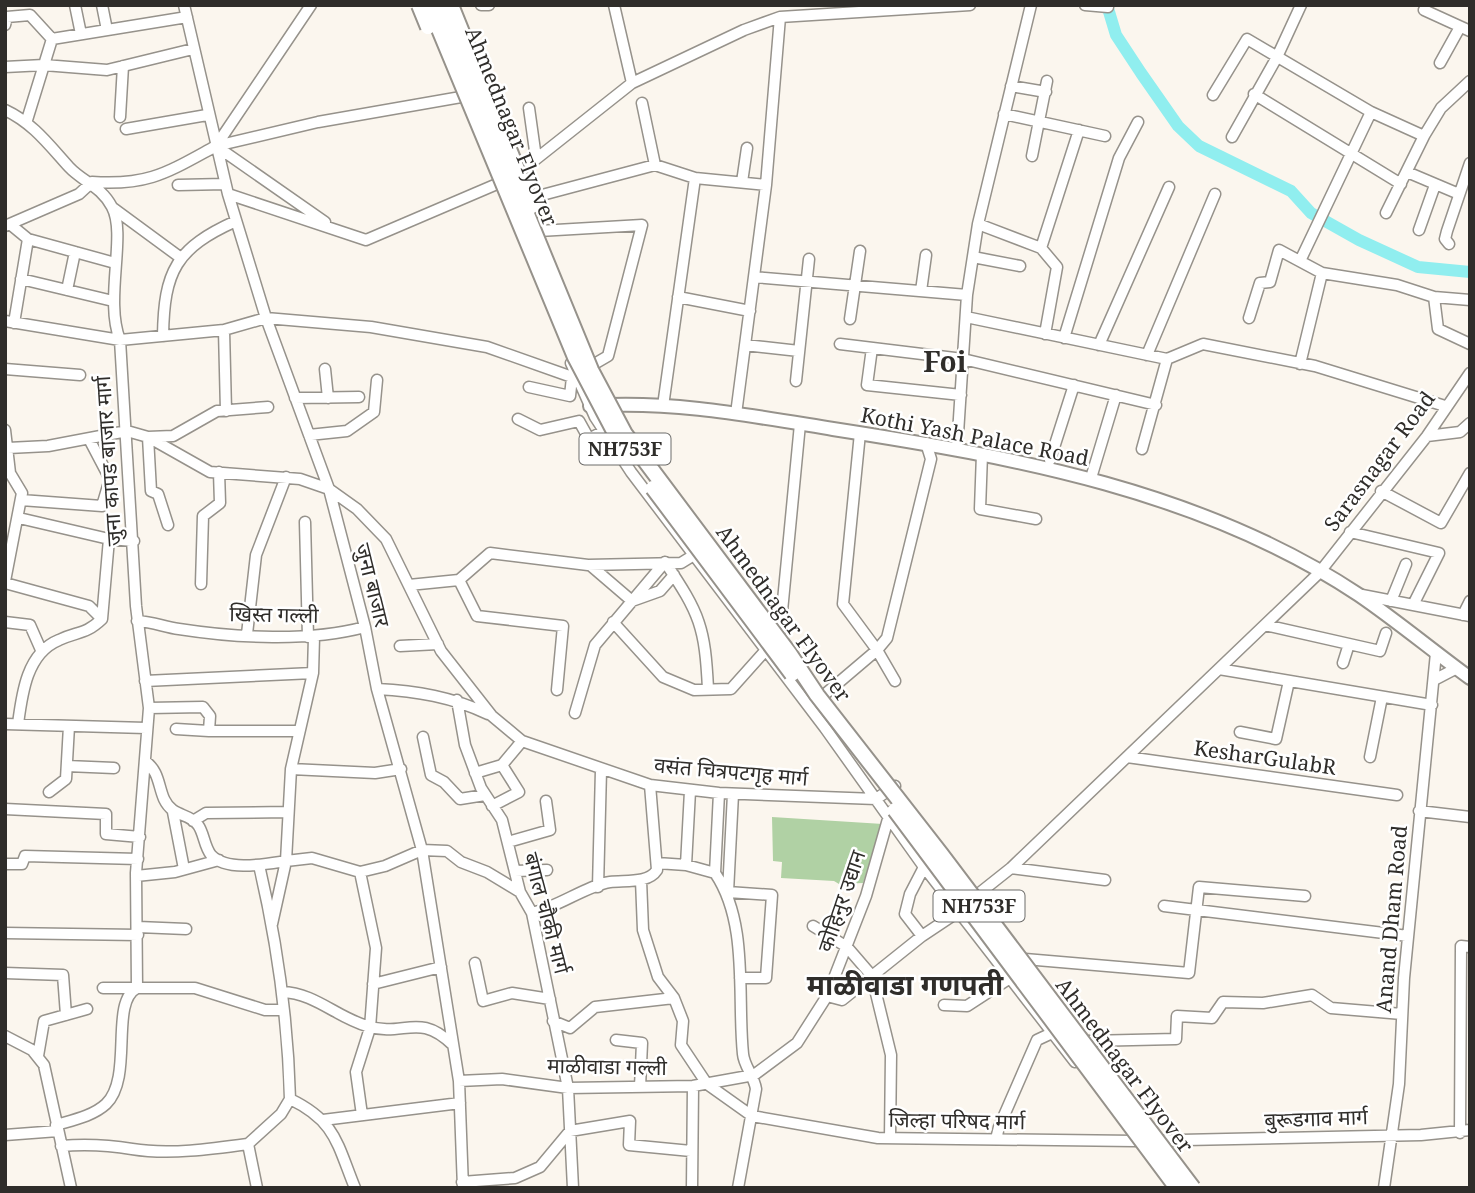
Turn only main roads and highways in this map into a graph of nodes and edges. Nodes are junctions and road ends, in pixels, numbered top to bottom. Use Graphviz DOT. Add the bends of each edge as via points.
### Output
graph roads {
  1 [pos="421,5"];
  2 [pos="429,5"];
  3 [pos="441,5"];
  4 [pos="450,5"];
  5 [pos="535,240"];
  6 [pos="588,401"];
  7 [pos="1470,678"];
  8 [pos="1177,1188"];
  9 [pos="1192,1188"];
  1 -- 5 [label="highway, bridge" via="517,239"];
  2 -- 5 [label="highway, Ahmednagar Flyover / NH753F, bridge"];
  3 -- 5 [label="highway, Ahmednagar Flyover, bridge"];
  4 -- 5 [label="highway, bridge" via="541,227"];
  5 -- 8 [label="highway, Ahmednagar Flyover / NH753F, bridge" via="590,389 631,458"];
  5 -- 9 [label="highway, Ahmednagar Flyover / NH753F, bridge" via="591,370 625,434"];
  6 -- 7 [label="main road, Kothi Yash Palace Road" via="736,414 926,443 1091,478 1261,541 1359,595"];
}
